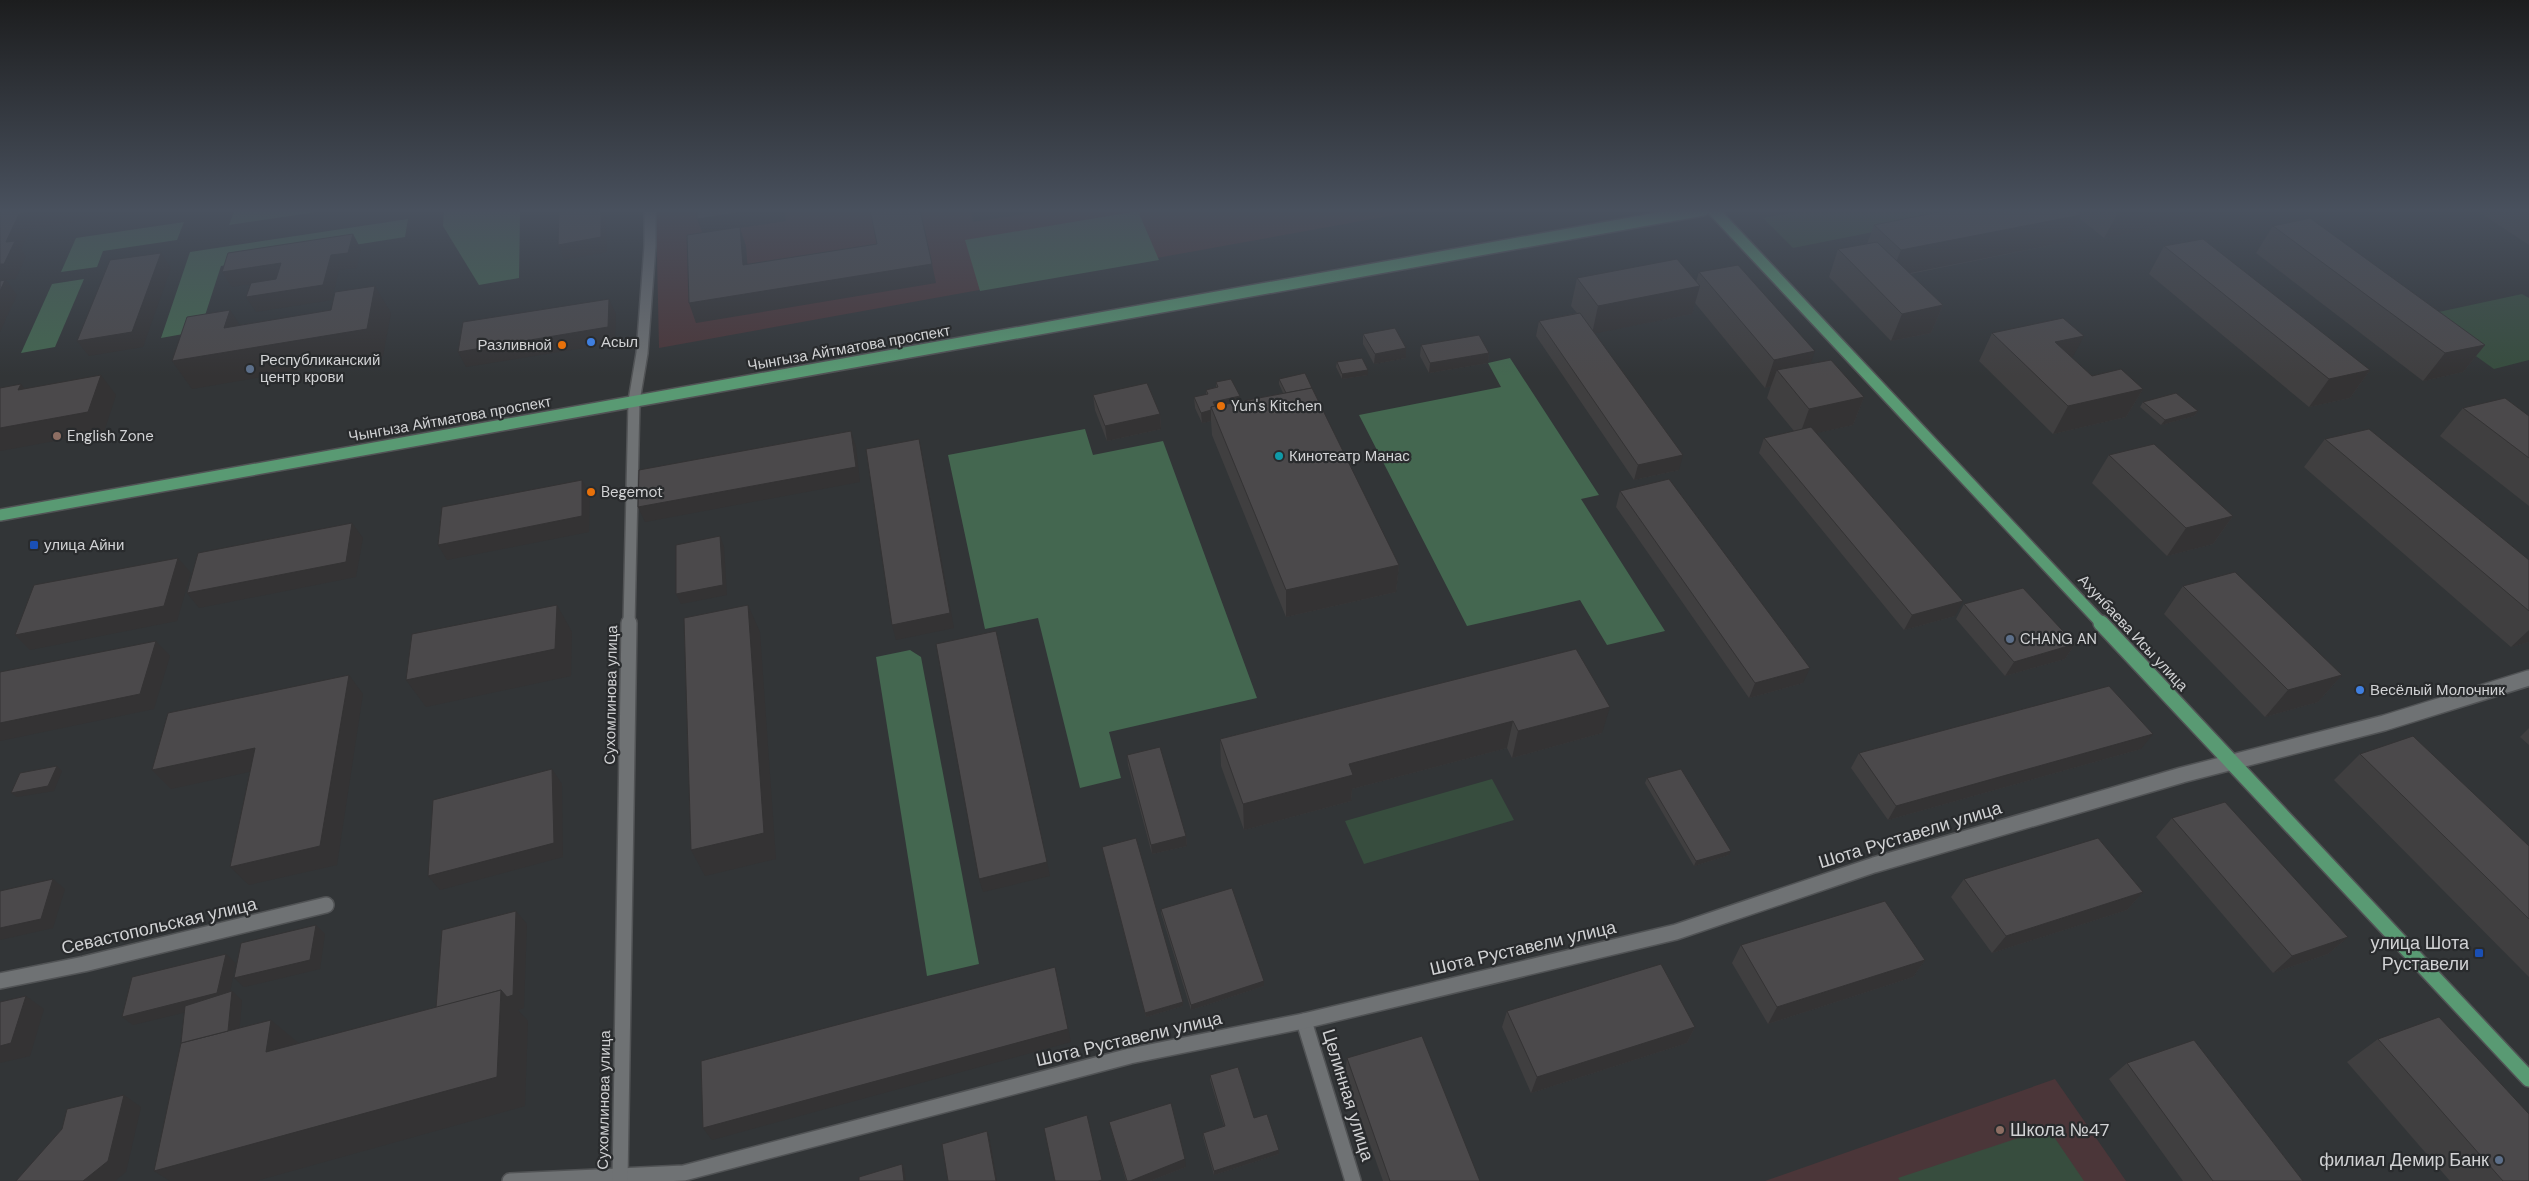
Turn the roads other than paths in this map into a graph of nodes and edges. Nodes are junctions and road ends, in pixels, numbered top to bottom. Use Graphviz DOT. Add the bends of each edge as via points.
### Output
graph roads {
  1 [pos="649,265"];
  2 [pos="1395,265"];
  3 [pos="1765,265"];
  4 [pos="634,401"];
  5 [pos="0,515"];
  6 [pos="2529,678"];
  7 [pos="2231,761"];
  8 [pos="326,905"];
  9 [pos="0,981"];
  10 [pos="1304,1021"];
  11 [pos="2529,1079"];
  12 [pos="620,1178"];
  13 [pos="510,1181"];
  14 [pos="1353,1181"];
  1 -- 4 [label="street, Сухомлинова улица" via="642,353"];
  2 -- 4 [label="main road, Чынгыза Айтматова проспект"];
  3 -- 7 [label="main road, Ахунбаева Исы улица"];
  4 -- 5 [label="main road, Чынгыза Айтматова проспект"];
  4 -- 12 [label="street, Сухомлинова улица"];
  6 -- 7 [label="street, Шота Руставели улица" via="2384,723"];
  7 -- 10 [label="street, Шота Руставели улица" via="1874,865 1676,932"];
  7 -- 11 [label="main road, Ахунбаева Исы улица"];
  8 -- 9 [label="street, Севастопольская улица" via="84,964"];
  10 -- 12 [label="street, Шота Руставели улица" via="1130,1056 684,1173"];
  10 -- 14 [label="street, Целинная улица"];
  12 -- 13 [label="street, Шота Руставели улица"];
}
